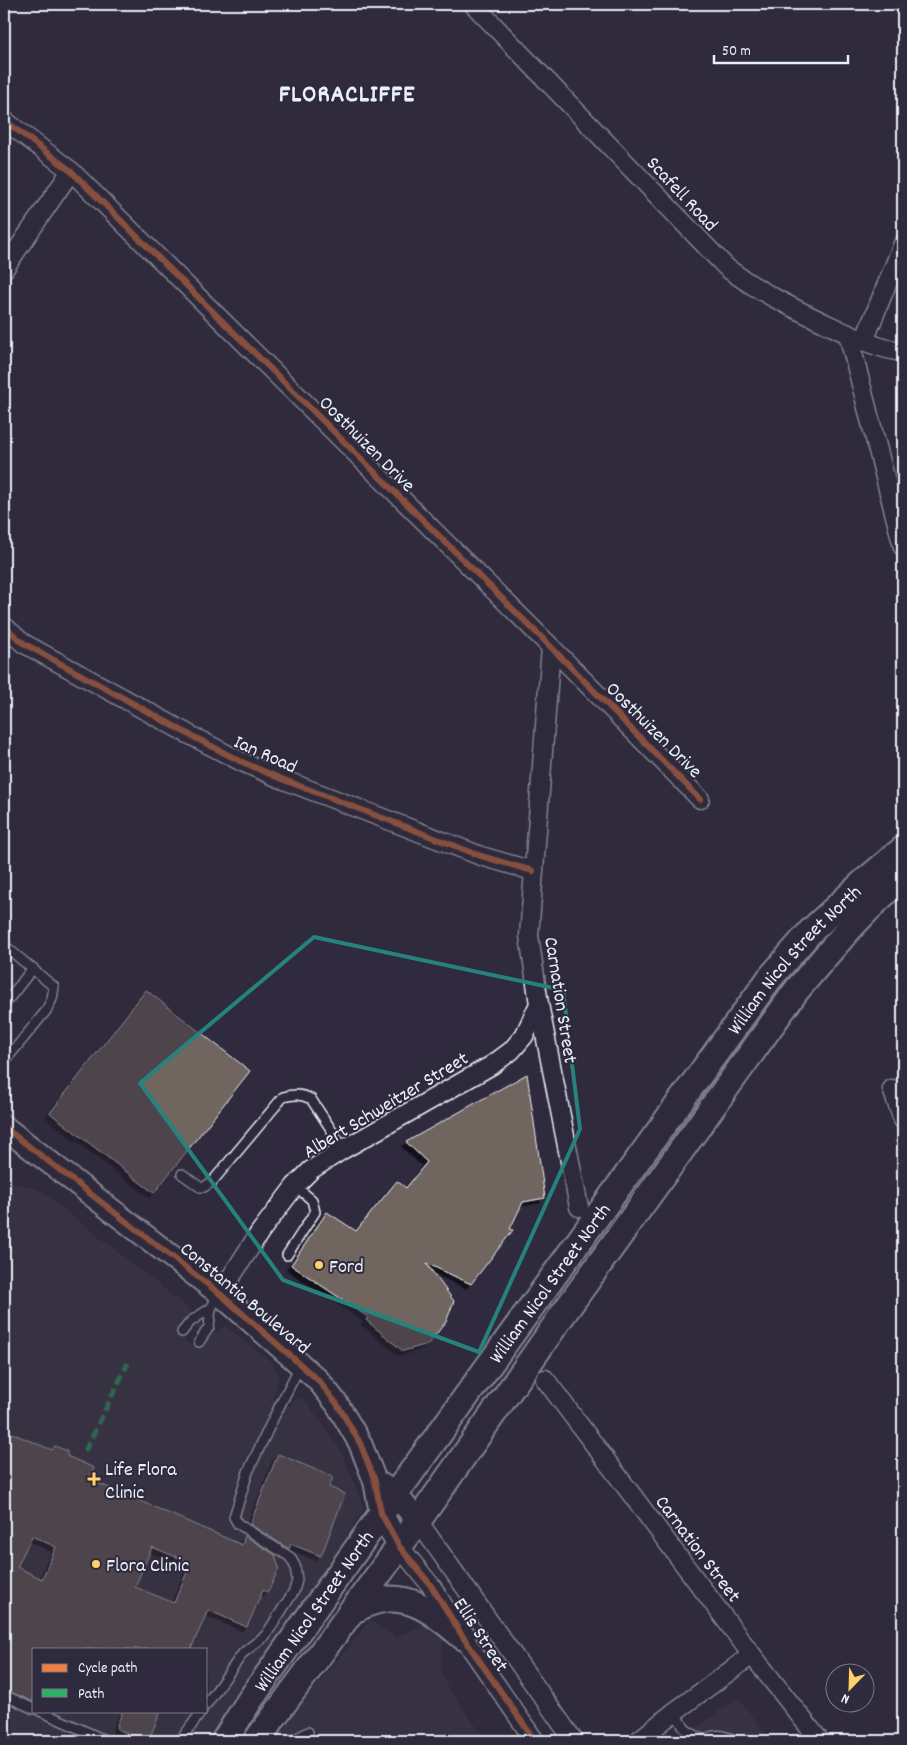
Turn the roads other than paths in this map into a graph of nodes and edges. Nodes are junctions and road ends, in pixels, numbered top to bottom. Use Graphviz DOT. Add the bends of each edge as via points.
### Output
graph roads {
  1 [pos="473,4"];
  2 [pos="4,120"];
  3 [pos="71,171"];
  4 [pos="903,244"];
  5 [pos="4,269"];
  6 [pos="848,334"];
  7 [pos="864,341"];
  8 [pos="903,352"];
  9 [pos="903,547"];
  10 [pos="4,626"];
  11 [pos="551,647"];
  12 [pos="700,798"];
  13 [pos="903,849"];
  14 [pos="534,871"];
  15 [pos="903,877"];
  16 [pos="4,944"];
  17 [pos="33,968"];
  18 [pos="539,1004"];
  19 [pos="4,1005"];
  20 [pos="4,1062"];
  21 [pos="892,1088"];
  22 [pos="903,1120"];
  23 [pos="8,1138"];
  24 [pos="344,1149"];
  25 [pos="182,1174"];
  26 [pos="295,1186"];
  27 [pos="579,1207"];
  28 [pos="287,1255"];
  29 [pos="215,1301"];
  30 [pos="182,1332"];
  31 [pos="199,1342"];
  32 [pos="301,1364"];
  33 [pos="545,1379"];
  34 [pos="384,1496"];
  35 [pos="418,1521"];
  36 [pos="399,1546"];
  37 [pos="351,1611"];
  38 [pos="463,1637"];
  39 [pos="752,1655"];
  40 [pos="4,1695"];
  41 [pos="208,1702"];
  42 [pos="32,1708"];
  43 [pos="42,1712"];
  44 [pos="201,1712"];
  45 [pos="674,1712"];
  46 [pos="308,1732"];
  47 [pos="703,1740"];
  48 [pos="107,1741"];
  49 [pos="180,1741"];
  50 [pos="224,1741"];
  51 [pos="256,1741"];
  52 [pos="292,1741"];
  53 [pos="535,1741"];
  54 [pos="574,1741"];
  55 [pos="638,1741"];
  56 [pos="738,1741"];
  57 [pos="820,1741"];
  1 -- 6 [label="street, Scafell Road" via="727,268 757,289"];
  2 -- 3 [label="street, Oosthuizen Drive"];
  3 -- 5 [label="street"];
  3 -- 11 [label="street, Oosthuizen Drive"];
  4 -- 7 [label="street"];
  6 -- 7 [label="street, Scafell Road"];
  6 -- 9 [label="street"];
  7 -- 8 [label="street, Scafell Road"];
  10 -- 14 [label="street, Ian Road" via="23,643 240,761 481,856"];
  11 -- 12 [label="street, Oosthuizen Drive"];
  11 -- 14 [label="street, Carnation Street"];
  13 -- 34 [label="main road, William Nicol Street North" via="811,930 770,978"];
  14 -- 18 [label="street, Carnation Street" via="529,936"];
  15 -- 35 [label="main road, William Nicol Street North" via="826,955 790,999"];
  16 -- 17 [label="lane"];
  17 -- 19 [label="lane"];
  17 -- 20 [label="lane" via="54,987 52,999"];
  18 -- 24 [label="street, Albert Schweitzer Street" via="524,1036 511,1051 480,1073"];
  18 -- 27 [label="street, Carnation Street"];
  21 -- 22 [label="street"];
  23 -- 29 [label="street, Constantia Boulevard"];
  24 -- 25 [label="lane" via="311,1099 293,1094 283,1097 212,1182 200,1187"];
  24 -- 26 [label="street, Albert Schweitzer Street" via="311,1170"];
  26 -- 28 [label="lane" via="312,1200 315,1212"];
  26 -- 29 [label="street, Albert Schweitzer Street"];
  29 -- 30 [label="lane"];
  29 -- 31 [label="lane" via="209,1327"];
  29 -- 32 [label="street, Constantia Boulevard"];
  32 -- 34 [label="street, Constantia Boulevard" via="337,1404 360,1443"];
  32 -- 41 [label="lane" via="248,1472 234,1517 238,1524 290,1557 297,1580 294,1591 266,1634 243,1653"];
  33 -- 39 [label="street, Carnation Street"];
  34 -- 35 [label="street, Constantia Boulevard"];
  34 -- 36 [label="street, Constantia Boulevard"];
  34 -- 50 [label="main road, William Nicol Street North"];
  35 -- 36 [label="main road, William Nicol Street North"];
  35 -- 54 [label="street, Ellis Street"];
  36 -- 37 [label="main road, William Nicol Street North"];
  36 -- 38 [label="street, Ellis Street" via="432,1587"];
  37 -- 38 [label="main road" via="375,1601 402,1600 428,1610"];
  37 -- 51 [label="main road, William Nicol Street North"];
  38 -- 53 [label="street, Ellis Street"];
  39 -- 45 [label="street"];
  39 -- 57 [label="street, Carnation Street"];
  40 -- 42 [label="lane"];
  43 -- 48 [label="lane"];
  44 -- 49 [label="lane"];
  45 -- 47 [label="lane" via="686,1730"];
  45 -- 55 [label="street"];
  46 -- 52 [label="lane"];
  47 -- 56 [label="lane" via="720,1735"];
}
